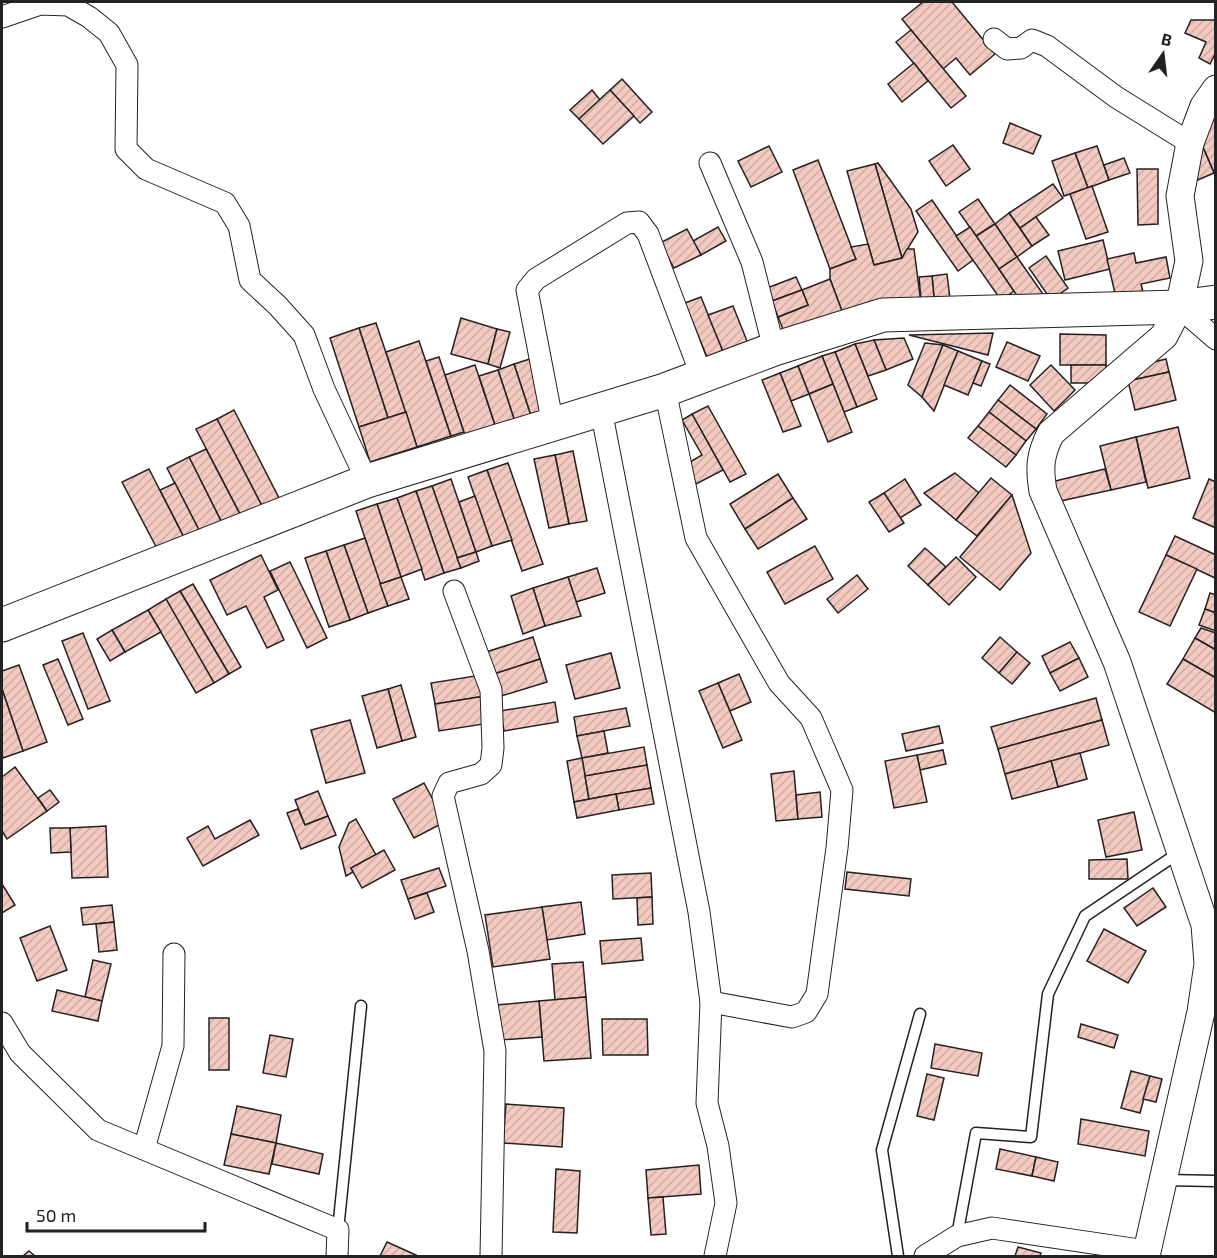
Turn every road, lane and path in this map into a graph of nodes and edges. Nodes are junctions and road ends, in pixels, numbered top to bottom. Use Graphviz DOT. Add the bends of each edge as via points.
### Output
graph roads {
  1 [pos="2,17"];
  2 [pos="994,39"];
  3 [pos="1215,89"];
  4 [pos="1190,143"];
  5 [pos="710,163"];
  6 [pos="1215,302"];
  7 [pos="1179,308"];
  8 [pos="1215,339"];
  9 [pos="774,349"];
  10 [pos="702,377"];
  11 [pos="665,390"];
  12 [pos="601,410"];
  13 [pos="553,425"];
  14 [pos="367,482"];
  15 [pos="454,591"];
  16 [pos="2,625"];
  17 [pos="1181,852"];
  18 [pos="174,954"];
  19 [pos="711,1002"];
  20 [pos="361,1006"];
  21 [pos="920,1014"];
  22 [pos="2,1023"];
  23 [pos="144,1149"];
  24 [pos="1161,1180"];
  25 [pos="1215,1181"];
  26 [pos="338,1230"];
  27 [pos="957,1236"];
  28 [pos="1146,1254"];
  29 [pos="337,1257"];
  30 [pos="491,1257"];
  31 [pos="716,1257"];
  32 [pos="898,1257"];
  33 [pos="925,1257"];
  1 -- 14 [label="street" via="40,4 68,5 109,33 127,65 126,149 146,169 225,203 238,226 250,280 304,335"];
  2 -- 4 [label="street" via="1007,49 1021,48 1032,40 1047,46 1116,97"];
  3 -- 4 [label="street"];
  4 -- 7 [label="street" via="1180,196 1189,261"];
  5 -- 9 [label="street" via="752,262"];
  6 -- 7 [label="main road"];
  7 -- 8 [label="street"];
  7 -- 9 [label="main road" via="884,315"];
  7 -- 17 [label="street" via="1164,336 1051,434 1041,452 1039,471 1043,491 1117,662"];
  9 -- 10 [label="main road"];
  10 -- 11 [label="main road"];
  10 -- 13 [label="street" via="648,234 639,222 627,223 536,279 527,290"];
  11 -- 12 [label="main road"];
  11 -- 19 [label="street" via="696,538 779,683 811,718 842,790 817,994 806,1012 792,1017"];
  12 -- 13 [label="main road"];
  12 -- 19 [label="street" via="699,912"];
  13 -- 14 [label="main road"];
  14 -- 16 [label="main road"];
  15 -- 30 [label="street" via="491,690 491,765 481,774 449,783 443,796 478,951 495,1051"];
  17 -- 24 [label="street" via="1205,926 1208,964 1201,1012"];
  17 -- 27 [label="lane" via="1085,916 1048,994 1031,1137 976,1132"];
  18 -- 23 [label="street" via="173,1046"];
  19 -- 31 [label="street" via="707,1104 726,1203"];
  20 -- 26 [label="lane"];
  21 -- 32 [label="lane" via="882,1150"];
  22 -- 23 [label="street" via="20,1053 98,1130"];
  23 -- 26 [label="street"];
  24 -- 25 [label="lane"];
  24 -- 28 [label="street"];
  26 -- 29 [label="street"];
  27 -- 28 [label="street" via="992,1228"];
  27 -- 33 [label="street"];
}
